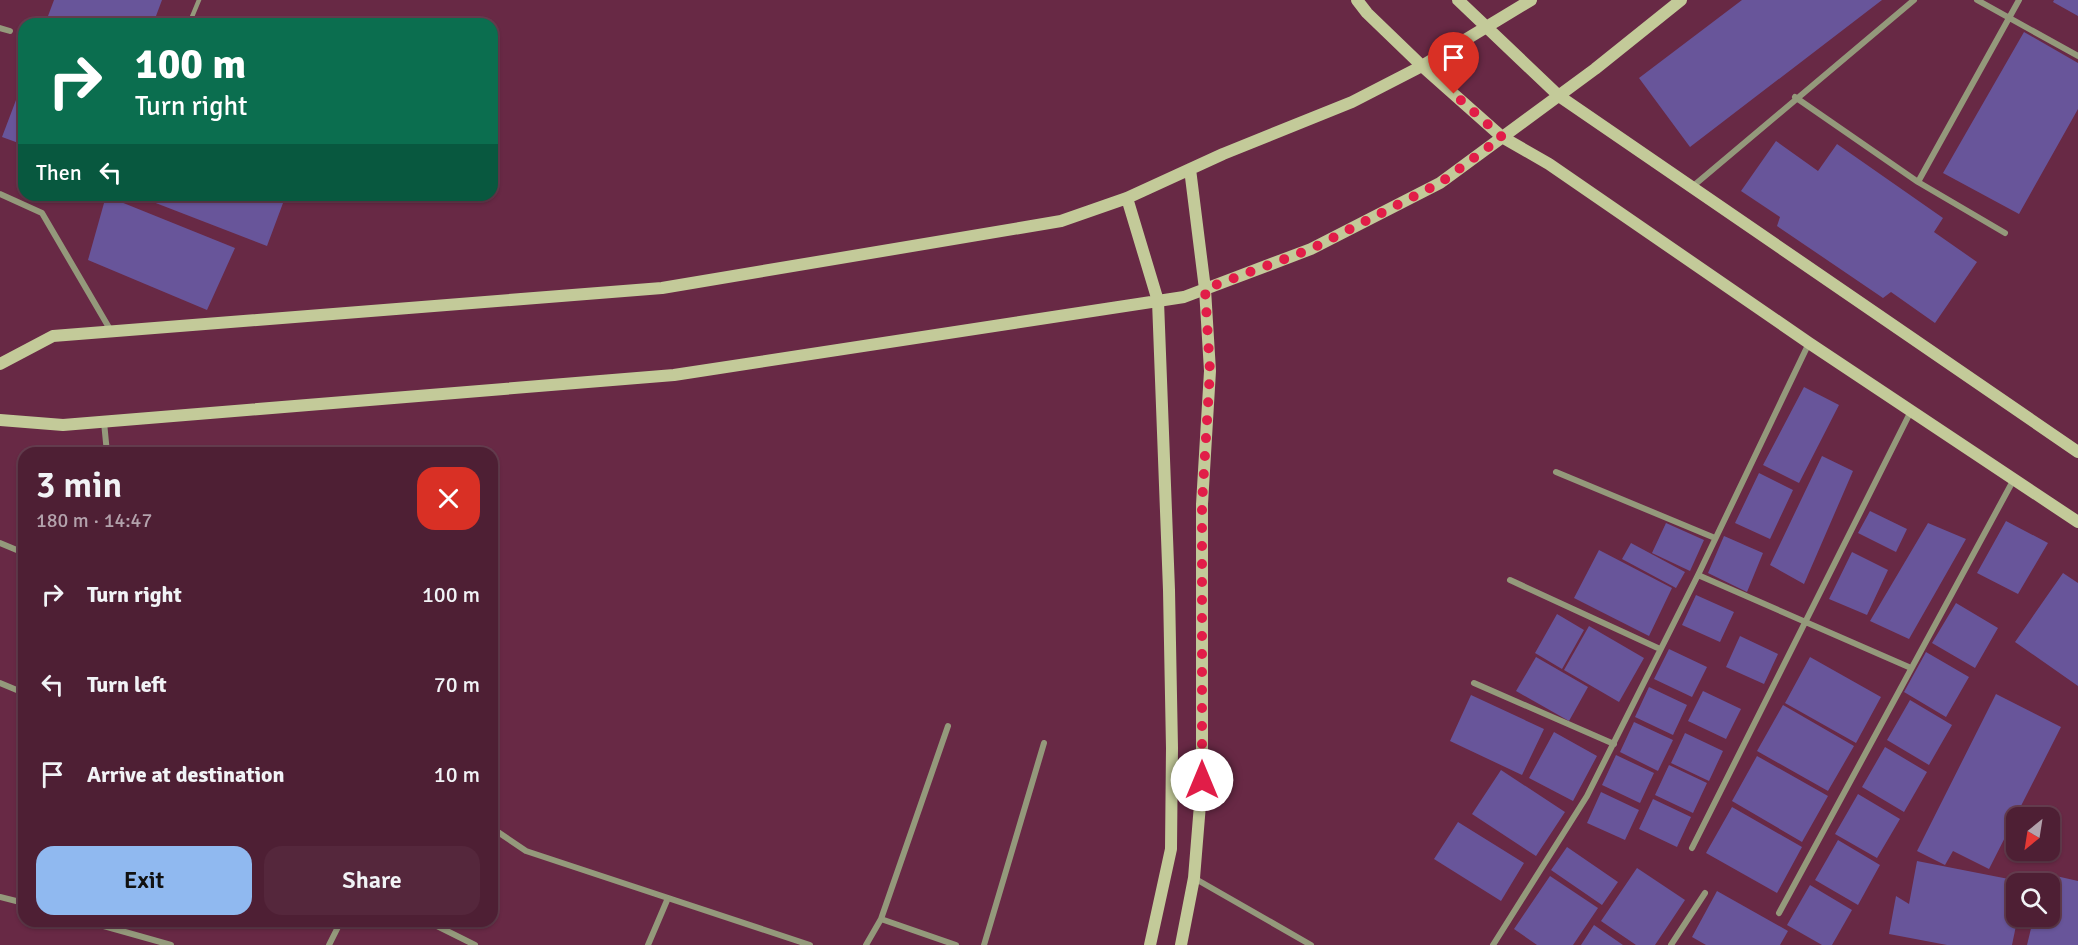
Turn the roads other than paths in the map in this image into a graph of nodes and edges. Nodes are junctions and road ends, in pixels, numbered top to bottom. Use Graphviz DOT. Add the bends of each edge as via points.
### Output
graph roads {
  1 [pos="199,0"];
  2 [pos="1357,0"];
  3 [pos="1458,0"];
  4 [pos="1530,0"];
  5 [pos="1681,0"];
  6 [pos="1914,0"];
  7 [pos="1977,0"];
  8 [pos="2019,0"];
  9 [pos="2010,17"];
  10 [pos="192,18"];
  11 [pos="0,28"];
  12 [pos="1487,28"];
  13 [pos="10,31"];
  14 [pos="2078,56"];
  15 [pos="1422,66"];
  16 [pos="1559,96"];
  17 [pos="1795,97"];
  18 [pos="1502,137"];
  19 [pos="1190,170"];
  20 [pos="1918,182"];
  21 [pos="1690,188"];
  22 [pos="0,194"];
  23 [pos="1126,198"];
  24 [pos="2005,233"];
  25 [pos="1205,289"];
  26 [pos="1158,301"];
  27 [pos="111,331"];
  28 [pos="1809,343"];
  29 [pos="0,364"];
  30 [pos="1912,409"];
  31 [pos="0,420"];
  32 [pos="104,422"];
  33 [pos="106,447"];
  34 [pos="2078,452"];
  35 [pos="1556,472"];
  36 [pos="2014,479"];
  37 [pos="2078,522"];
  38 [pos="1715,538"];
  39 [pos="0,543"];
  40 [pos="18,551"];
  41 [pos="1698,575"];
  42 [pos="1510,580"];
  43 [pos="1804,624"];
  44 [pos="1660,649"];
  45 [pos="1911,668"];
  46 [pos="0,683"];
  47 [pos="1474,683"];
  48 [pos="18,690"];
  49 [pos="948,726"];
  50 [pos="1044,743"];
  51 [pos="1614,744"];
  52 [pos="498,832"];
  53 [pos="1692,848"];
  54 [pos="1194,878"];
  55 [pos="1705,893"];
  56 [pos="0,897"];
  57 [pos="668,898"];
  58 [pos="18,902"];
  59 [pos="1779,913"];
  60 [pos="881,919"];
  61 [pos="107,927"];
  62 [pos="338,927"];
  63 [pos="439,927"];
  64 [pos="171,945"];
  65 [pos="329,945"];
  66 [pos="475,945"];
  67 [pos="648,945"];
  68 [pos="810,945"];
  69 [pos="866,945"];
  70 [pos="956,945"];
  71 [pos="984,945"];
  72 [pos="1150,945"];
  73 [pos="1181,945"];
  74 [pos="1311,945"];
  75 [pos="1493,945"];
  76 [pos="1671,945"];
  1 -- 10 [label="lane"];
  2 -- 15 [label="main road"];
  3 -- 12 [label="main road"];
  4 -- 12 [label="main road"];
  5 -- 16 [label="main road"];
  6 -- 17 [label="street"];
  7 -- 9 [label="street"];
  8 -- 9 [label="street"];
  9 -- 14 [label="street"];
  9 -- 20 [label="street"];
  11 -- 13 [label="street"];
  12 -- 15 [label="main road"];
  12 -- 16 [label="main road"];
  15 -- 18 [label="main road"];
  15 -- 19 [label="main road" via="1352,102"];
  16 -- 18 [label="main road"];
  16 -- 21 [label="main road"];
  17 -- 20 [label="street"];
  17 -- 21 [label="street"];
  18 -- 25 [label="main road" via="1440,183 1321,244"];
  18 -- 28 [label="main road" via="1550,164"];
  19 -- 23 [label="main road"];
  19 -- 25 [label="main road"];
  20 -- 24 [label="street"];
  21 -- 34 [label="main road"];
  22 -- 27 [label="street" via="42,213"];
  23 -- 26 [label="main road"];
  23 -- 27 [label="main road" via="1061,221 662,288"];
  25 -- 26 [label="main road"];
  25 -- 54 [label="main road" via="1210,371 1202,504 1202,780"];
  26 -- 32 [label="main road" via="674,375"];
  26 -- 72 [label="main road" via="1172,748 1171,849"];
  27 -- 29 [label="main road" via="53,336"];
  28 -- 30 [label="main road"];
  28 -- 38 [label="street"];
  30 -- 36 [label="main road"];
  30 -- 43 [label="street"];
  31 -- 32 [label="main road" via="63,425"];
  32 -- 33 [label="street"];
  35 -- 38 [label="street"];
  36 -- 37 [label="main road"];
  36 -- 45 [label="street"];
  38 -- 41 [label="street"];
  39 -- 40 [label="street"];
  41 -- 43 [label="street"];
  41 -- 44 [label="street"];
  42 -- 44 [label="street"];
  43 -- 45 [label="street"];
  43 -- 53 [label="street"];
  44 -- 51 [label="street"];
  45 -- 59 [label="street"];
  46 -- 48 [label="street"];
  47 -- 51 [label="street"];
  49 -- 60 [label="street"];
  50 -- 71 [label="street"];
  51 -- 75 [label="street" via="1587,796"];
  52 -- 57 [label="street" via="526,850"];
  54 -- 73 [label="main road"];
  54 -- 74 [label="street"];
  55 -- 76 [label="street"];
  56 -- 58 [label="street"];
  57 -- 67 [label="street"];
  57 -- 68 [label="street"];
  60 -- 69 [label="street"];
  60 -- 70 [label="street"];
  61 -- 64 [label="street"];
  62 -- 65 [label="street"];
  63 -- 66 [label="street"];
}
